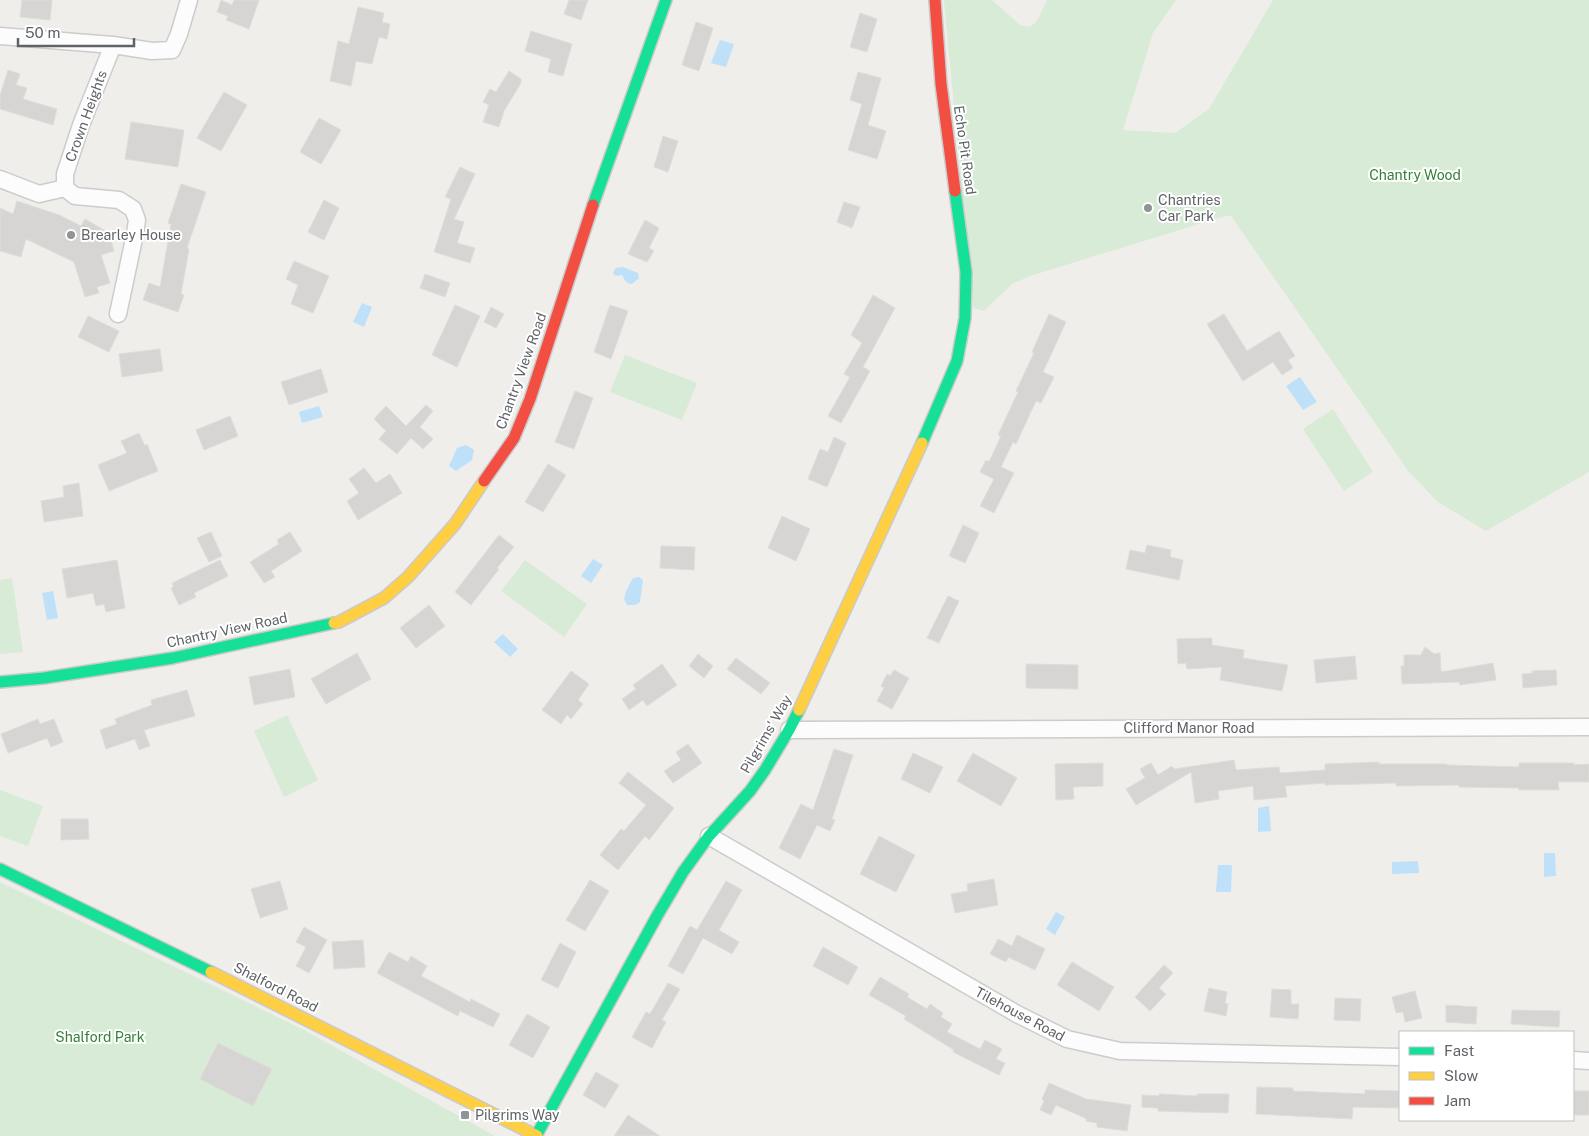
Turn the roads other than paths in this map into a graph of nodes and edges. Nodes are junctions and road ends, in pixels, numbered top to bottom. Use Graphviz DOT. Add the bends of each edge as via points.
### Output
graph roads {
  1 [pos="189,0"];
  2 [pos="666,0"];
  3 [pos="934,0"];
  4 [pos="0,36"];
  5 [pos="113,45"];
  6 [pos="0,179"];
  7 [pos="65,188"];
  8 [pos="118,314"];
  9 [pos="965,318"];
  10 [pos="0,682"];
  11 [pos="1589,726"];
  12 [pos="789,730"];
  13 [pos="710,836"];
  14 [pos="0,869"];
  15 [pos="1399,1057"];
  16 [pos="1574,1060"];
  17 [pos="1589,1061"];
  18 [pos="536,1136"];
  1 -- 5 [label="street" via="172,50 152,52"];
  2 -- 10 [label="street, Chantry View Road" via="514,438 455,524 408,577 384,598 338,622 173,658"];
  3 -- 9 [label="street, Echo Pit Road" via="942,94 966,272"];
  4 -- 5 [label="street"];
  5 -- 7 [label="street, Crown Heights" via="81,126 65,174"];
  6 -- 7 [label="street" via="39,194"];
  7 -- 8 [label="street" via="75,196 119,200 133,208 137,220 136,234"];
  9 -- 12 [label="street, Pilgrims' Way" via="957,361 931,422"];
  11 -- 12 [label="street, Clifford Manor Road"];
  12 -- 13 [label="street, Pilgrims' Way" via="750,791"];
  13 -- 15 [label="street, Tilehouse Road" via="1017,1014 1067,1039 1120,1052"];
  13 -- 18 [label="street, Pilgrims' Way" via="683,872 657,916"];
  14 -- 18 [label="street, Shalford Road"];
  16 -- 17 [label="street"];
}
